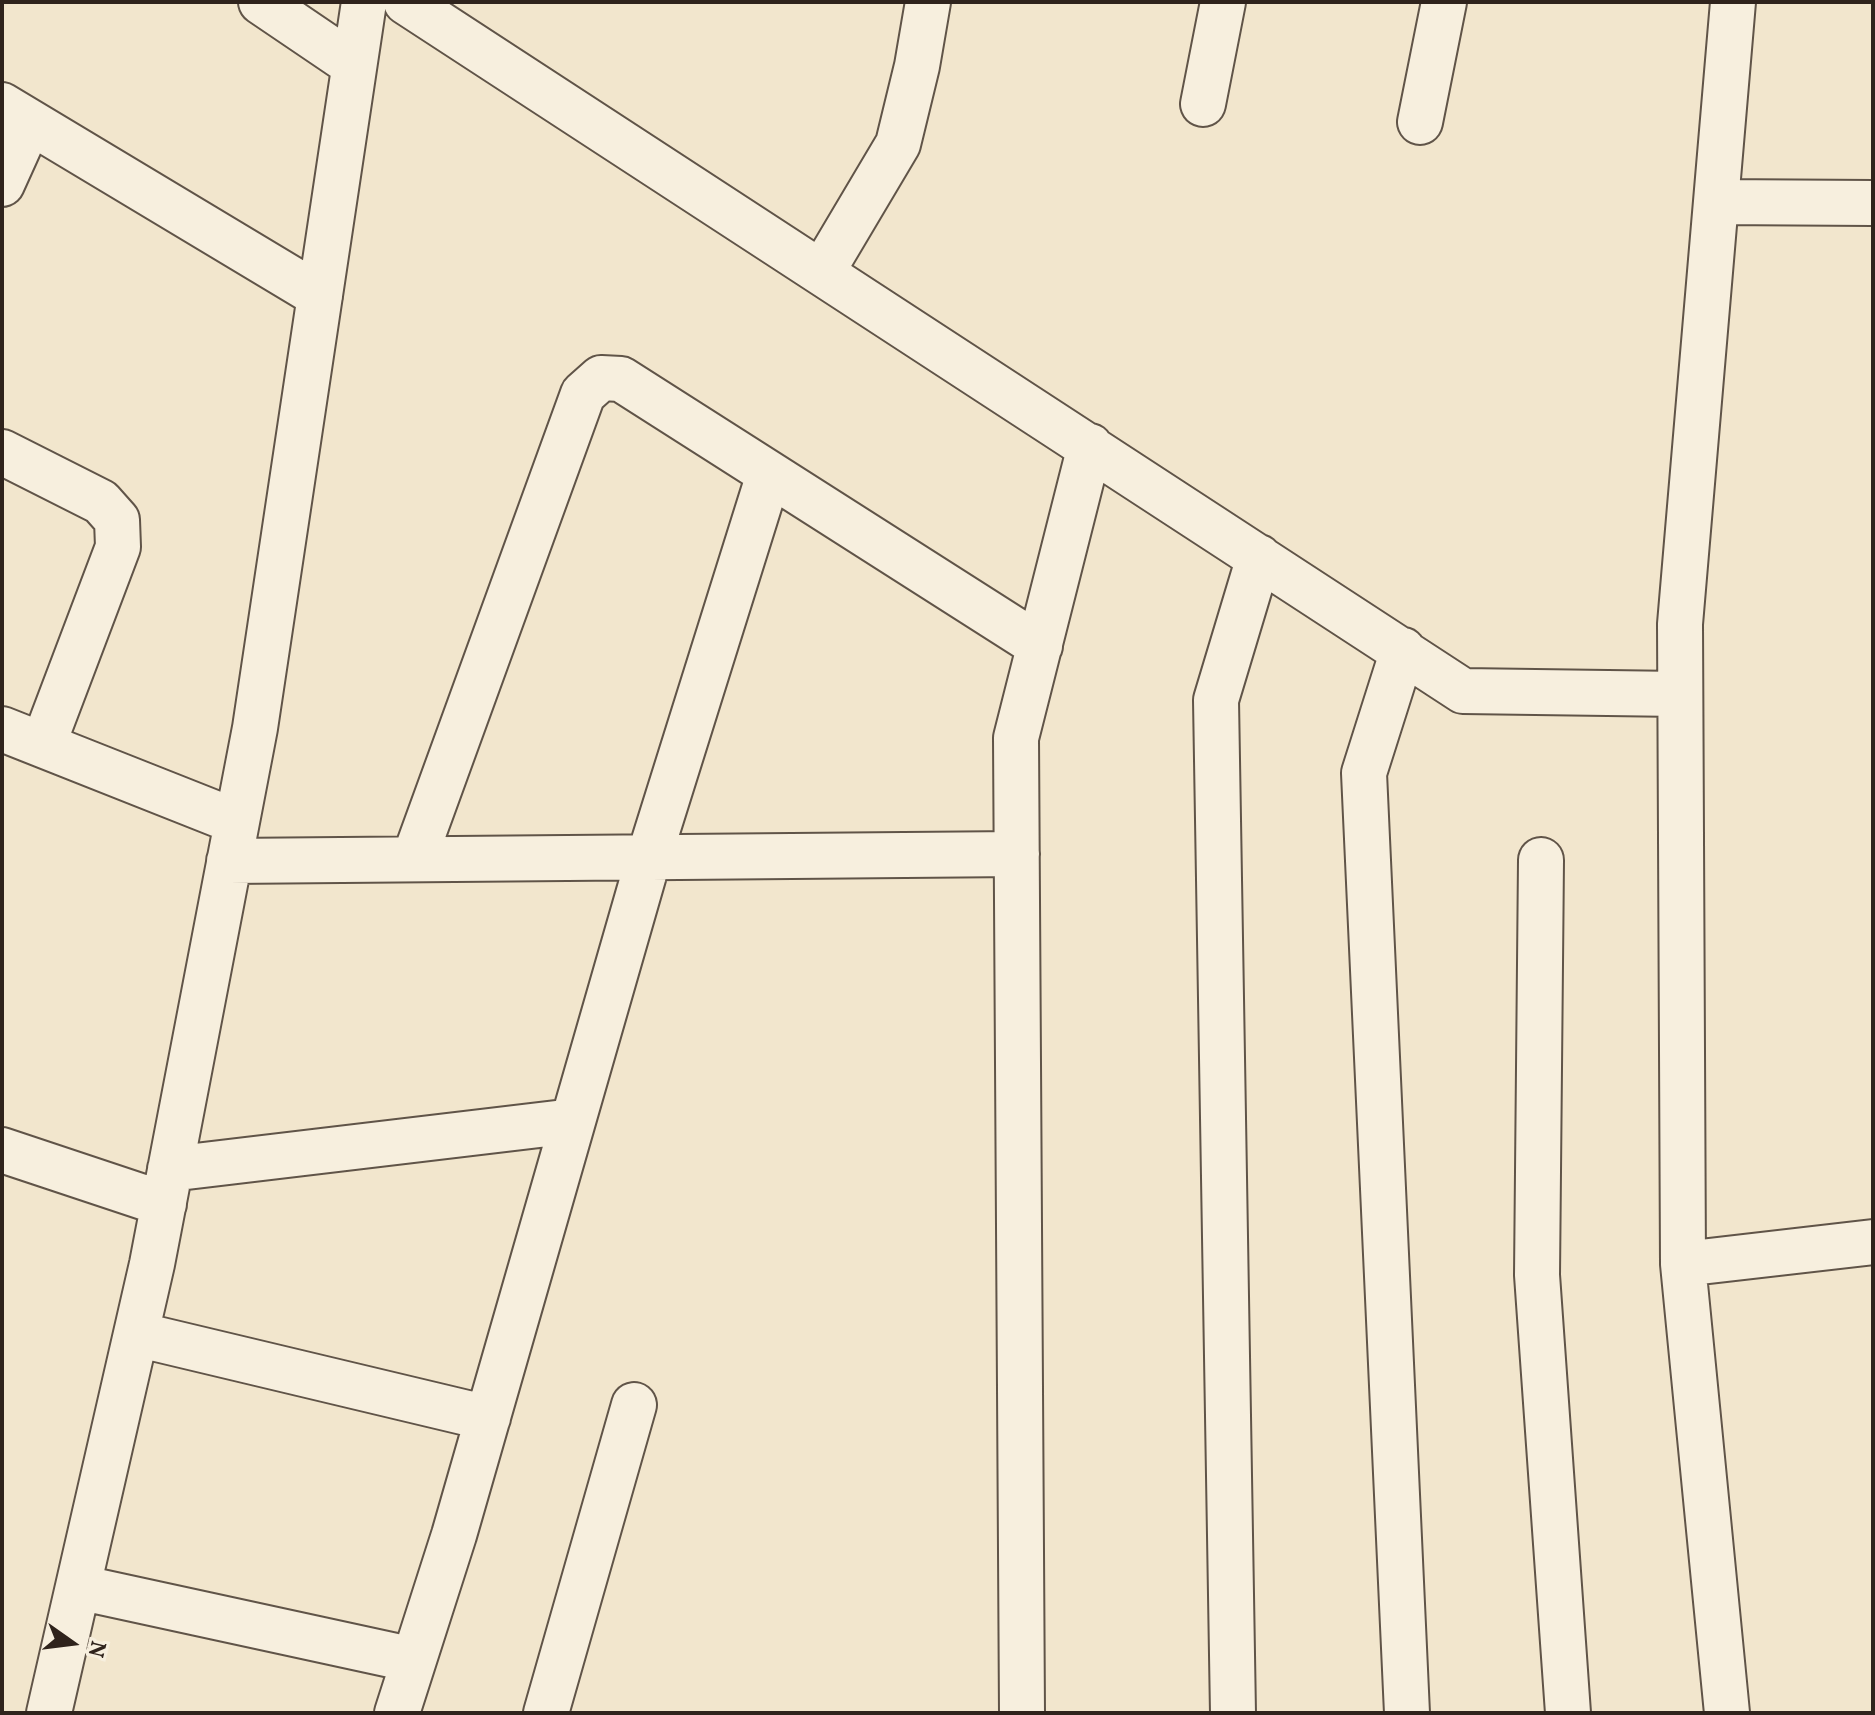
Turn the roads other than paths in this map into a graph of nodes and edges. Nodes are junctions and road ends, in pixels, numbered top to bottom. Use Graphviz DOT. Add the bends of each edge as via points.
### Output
graph roads {
  1 [pos="261,2"];
  2 [pos="364,2"];
  3 [pos="406,2"];
  4 [pos="928,2"];
  5 [pos="1223,2"];
  6 [pos="1444,2"];
  7 [pos="1733,2"];
  8 [pos="354,65"];
  9 [pos="1203,104"];
  10 [pos="16,113"];
  11 [pos="1420,122"];
  12 [pos="2,184"];
  13 [pos="1716,202"];
  14 [pos="1873,203"];
  15 [pos="822,272"];
  16 [pos="320,296"];
  17 [pos="1090,446"];
  18 [pos="2,452"];
  19 [pos="769,474"];
  20 [pos="1259,557"];
  21 [pos="1040,646"];
  22 [pos="1403,650"];
  23 [pos="1680,694"];
  24 [pos="2,729"];
  25 [pos="43,745"];
  26 [pos="233,842"];
  27 [pos="1017,854"];
  28 [pos="649,857"];
  29 [pos="414,859"];
  30 [pos="1541,860"];
  31 [pos="573,1121"];
  32 [pos="2,1150"];
  33 [pos="167,1187"];
  34 [pos="1873,1242"];
  35 [pos="1683,1264"];
  36 [pos="136,1334"];
  37 [pos="634,1405"];
  38 [pos="488,1418"];
  39 [pos="78,1587"];
  40 [pos="414,1660"];
  41 [pos="49,1713"];
  42 [pos="397,1713"];
  43 [pos="546,1713"];
  44 [pos="1022,1713"];
  45 [pos="1233,1713"];
  46 [pos="1407,1713"];
  47 [pos="1568,1713"];
  48 [pos="1727,1713"];
  1 -- 8 [label="street"];
  2 -- 8 [label="street"];
  3 -- 15 [label="street"];
  4 -- 15 [label="street" via="898,144"];
  5 -- 9 [label="street"];
  6 -- 11 [label="street"];
  7 -- 13 [label="street"];
  8 -- 16 [label="street"];
  10 -- 12 [label="street"];
  10 -- 16 [label="street"];
  13 -- 14 [label="street"];
  13 -- 23 [label="street" via="1680,624"];
  15 -- 17 [label="street"];
  16 -- 26 [label="street"];
  17 -- 20 [label="street"];
  17 -- 21 [label="street"];
  18 -- 25 [label="street" via="101,502 117,520 118,547"];
  19 -- 21 [label="street"];
  19 -- 28 [label="street"];
  19 -- 29 [label="street" via="621,379 601,378 583,394"];
  20 -- 22 [label="street"];
  20 -- 45 [label="street" via="1216,700"];
  21 -- 27 [label="street" via="1016,738"];
  22 -- 23 [label="street" via="1463,691"];
  22 -- 46 [label="street" via="1364,773"];
  23 -- 35 [label="street"];
  24 -- 25 [label="street"];
  25 -- 26 [label="street"];
  26 -- 29 [label="street"];
  26 -- 33 [label="street"];
  27 -- 28 [label="street"];
  27 -- 44 [label="street"];
  28 -- 29 [label="street"];
  28 -- 31 [label="street"];
  30 -- 47 [label="street" via="1537,1275"];
  31 -- 33 [label="street"];
  31 -- 38 [label="street"];
  32 -- 33 [label="street"];
  33 -- 36 [label="street"];
  34 -- 35 [label="street"];
  35 -- 48 [label="street"];
  36 -- 38 [label="street"];
  36 -- 39 [label="street"];
  37 -- 43 [label="street"];
  38 -- 40 [label="street"];
  39 -- 40 [label="street"];
  39 -- 41 [label="street"];
  40 -- 42 [label="street"];
}
